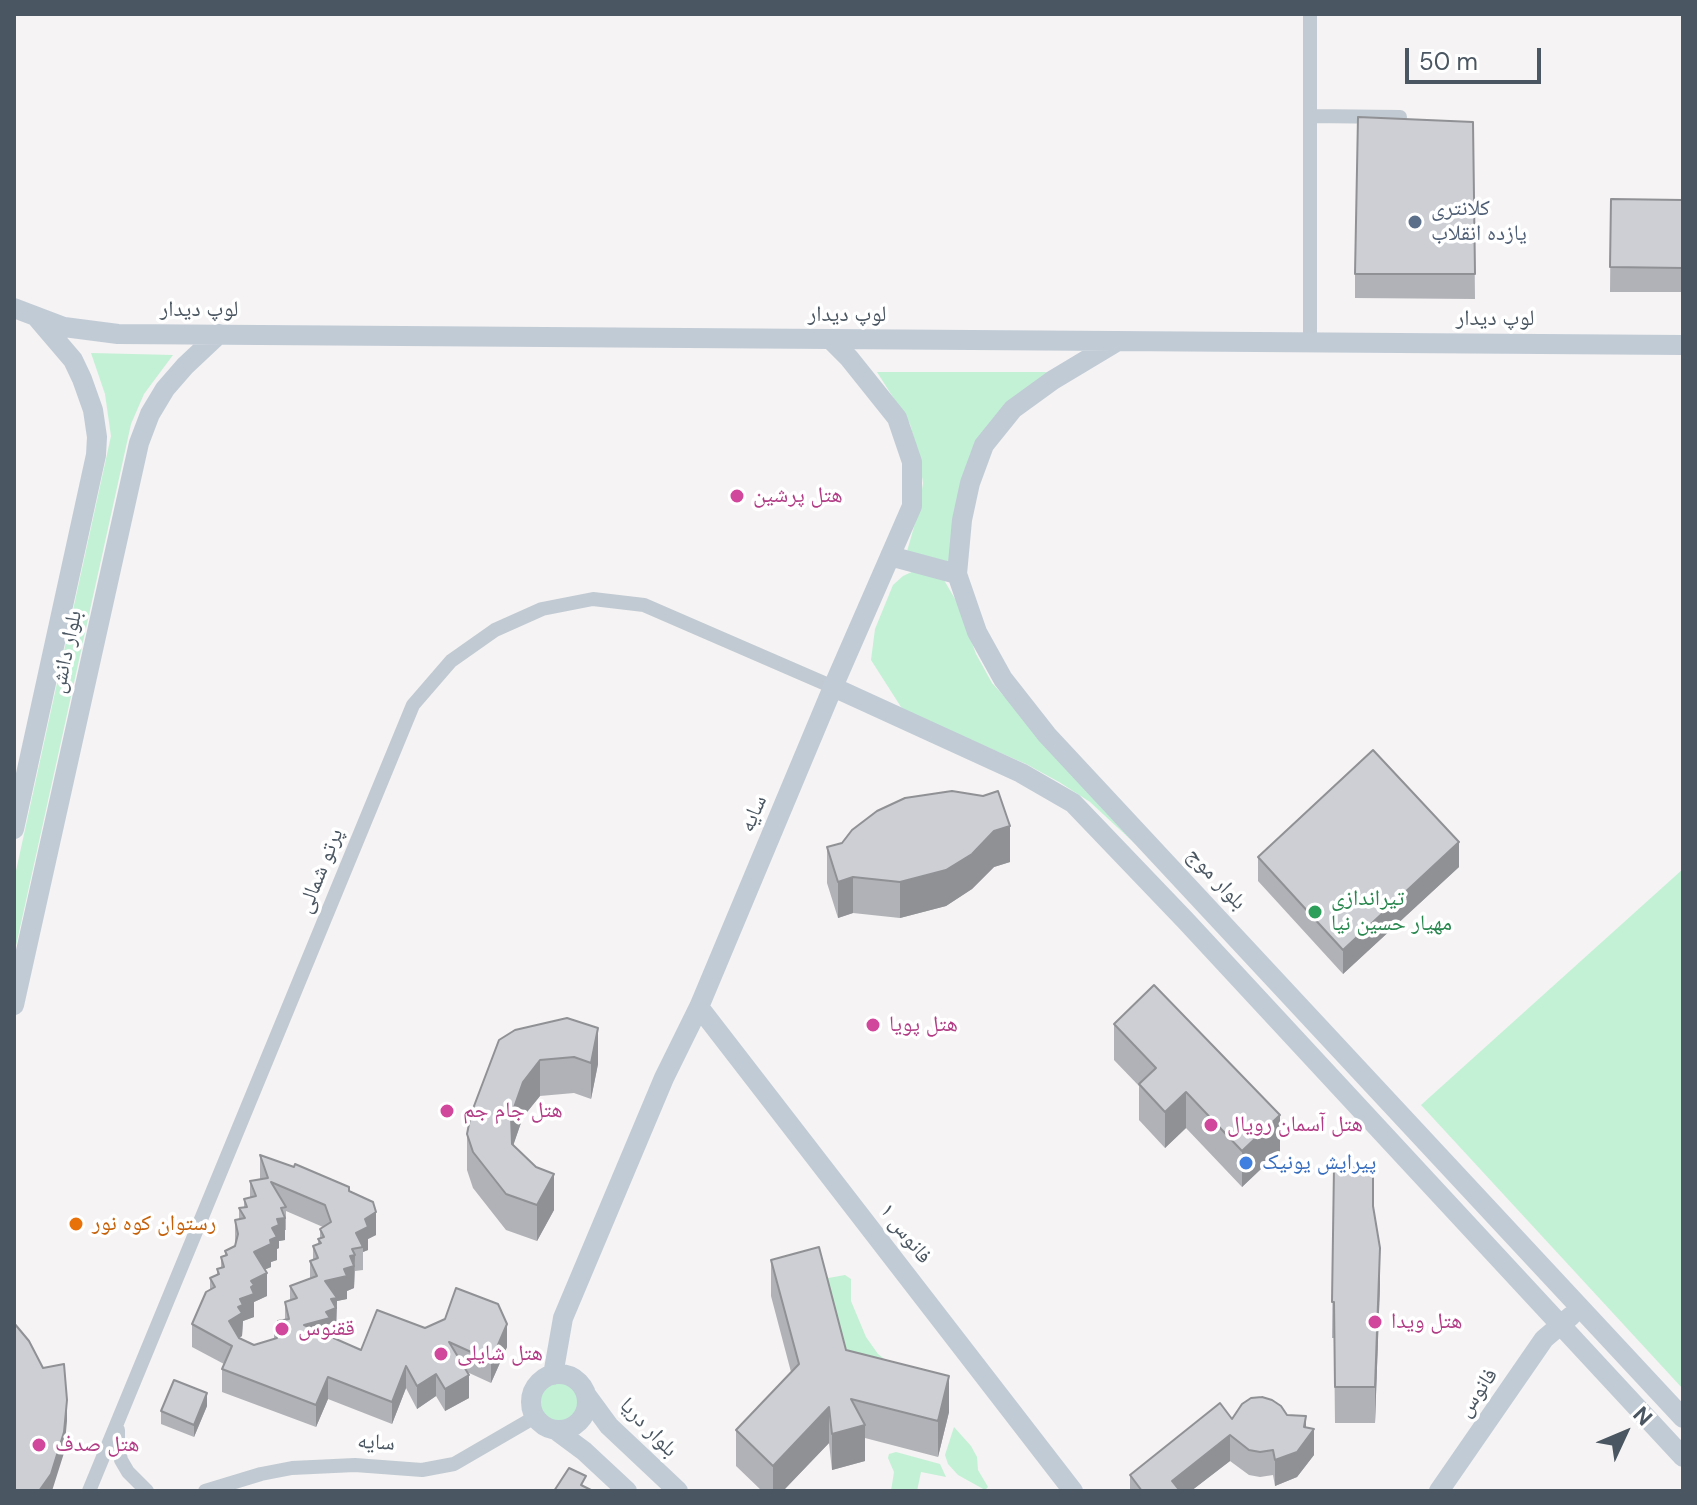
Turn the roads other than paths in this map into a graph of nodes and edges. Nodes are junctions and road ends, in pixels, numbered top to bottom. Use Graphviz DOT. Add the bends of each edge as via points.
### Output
graph roads {
  1 [pos="1310,14"];
  2 [pos="1310,116"];
  3 [pos="1400,117"];
  4 [pos="14,308"];
  5 [pos="38,319"];
  6 [pos="219,334"];
  7 [pos="830,339"];
  8 [pos="1119,340"];
  9 [pos="1310,342"];
  10 [pos="1683,345"];
  11 [pos="890,556"];
  12 [pos="957,574"];
  13 [pos="833,687"];
  14 [pos="14,829"];
  15 [pos="1206,903"];
  16 [pos="1186,921"];
  17 [pos="14,1005"];
  18 [pos="699,1007"];
  19 [pos="1581,1308"];
  20 [pos="1561,1325"];
  21 [pos="553,1375"];
  22 [pos="587,1396"];
  23 [pos="535,1417"];
  24 [pos="1683,1418"];
  25 [pos="118,1419"];
  26 [pos="557,1431"];
  27 [pos="1683,1457"];
  28 [pos="89,1491"];
  29 [pos="147,1491"];
  30 [pos="205,1491"];
  31 [pos="627,1491"];
  32 [pos="678,1491"];
  33 [pos="1073,1491"];
  34 [pos="1439,1491"];
  1 -- 2 [label="street"];
  2 -- 3 [label="street"];
  2 -- 9 [label="street"];
  4 -- 5 [label="street, لوپ دیدار"];
  5 -- 6 [label="street, لوپ دیدار" via="91,332"];
  5 -- 14 [label="street, بلوار دانش" via="73,360 93,410 97,437"];
  6 -- 7 [label="street, لوپ دیدار"];
  6 -- 17 [label="street, بلوار دانش" via="165,389 139,443"];
  7 -- 8 [label="street, لوپ دیدار"];
  7 -- 11 [label="street, سایه" via="897,418 912,462 912,506"];
  8 -- 9 [label="street, لوپ دیدار"];
  8 -- 12 [label="street, بلوار موج" via="1013,409 984,445 962,520"];
  9 -- 10 [label="street, لوپ دیدار"];
  11 -- 12 [label="street"];
  11 -- 13 [label="street, سایه"];
  12 -- 15 [label="street, بلوار موج" via="977,632 1003,679 1047,735"];
  13 -- 16 [label="street" via="1021,773 1073,803"];
  13 -- 18 [label="street, سایه"];
  13 -- 25 [label="street, پرتو شمالی" via="644,605 593,599 542,609 495,630 451,661 413,705"];
  15 -- 16 [label="street"];
  15 -- 19 [label="street, بلوار موج"];
  16 -- 20 [label="street"];
  18 -- 21 [label="street, سایه" via="563,1318"];
  18 -- 33 [label="street, فانوس ۱"];
  19 -- 20 [label="street, فانوس"];
  19 -- 24 [label="street, بلوار موج"];
  20 -- 27 [label="street"];
  20 -- 34 [label="street, فانوس" via="1544,1339"];
  21 -- 22 [label="street" via="578,1381"];
  21 -- 23 [label="street" via="533,1391"];
  22 -- 26 [label="street" via="581,1421"];
  22 -- 32 [label="street, بلوار دریا" via="609,1426"];
  23 -- 26 [label="street"];
  23 -- 30 [label="street, سایه" via="454,1464 422,1470 292,1468"];
  25 -- 28 [label="street, پرتو شمالی"];
  25 -- 29 [label="street" via="121,1460"];
  26 -- 31 [label="street"];
}
